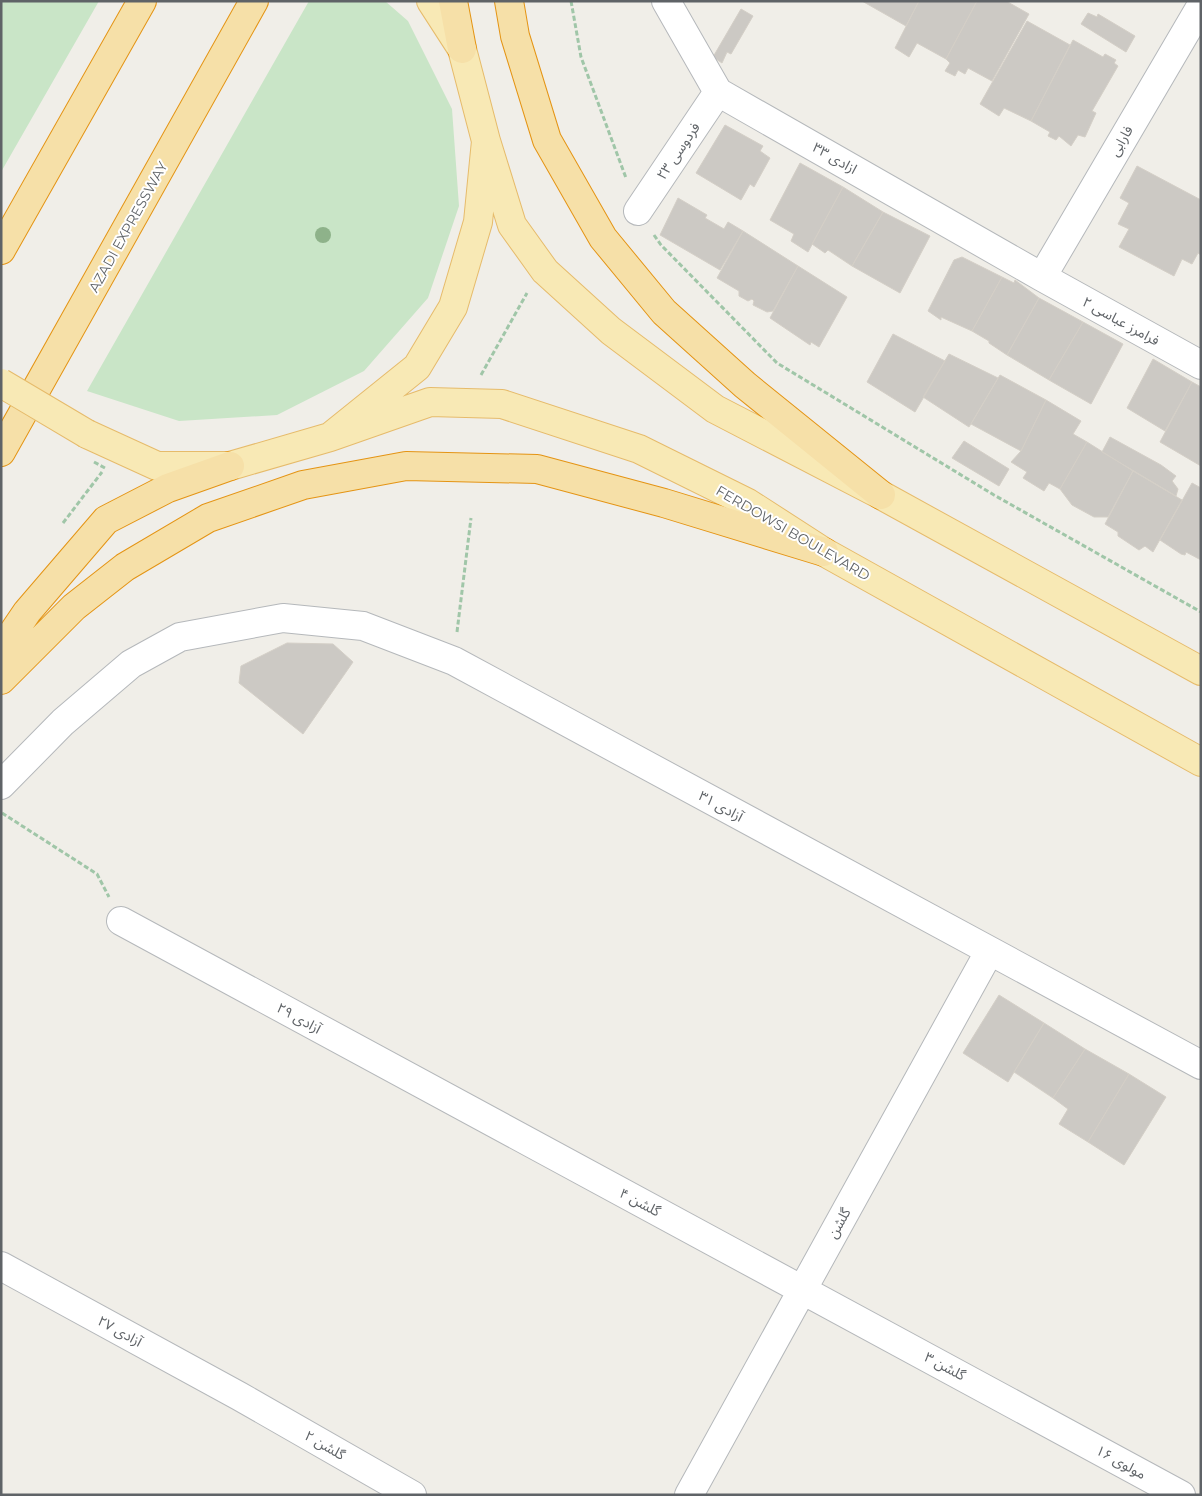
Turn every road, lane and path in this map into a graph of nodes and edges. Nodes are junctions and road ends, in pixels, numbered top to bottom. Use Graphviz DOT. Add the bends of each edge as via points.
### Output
graph roads {
  1 [pos="142,1"];
  2 [pos="254,1"];
  3 [pos="430,1"];
  4 [pos="453,1"];
  5 [pos="509,1"];
  6 [pos="571,1"];
  7 [pos="666,1"];
  8 [pos="1201,6"];
  9 [pos="462,50"];
  10 [pos="718,92"];
  11 [pos="486,141"];
  12 [pos="638,210"];
  13 [pos="1,250"];
  14 [pos="1042,277"];
  15 [pos="531,286"];
  16 [pos="1201,365"];
  17 [pos="477,381"];
  18 [pos="1,383"];
  19 [pos="330,437"];
  20 [pos="1,452"];
  21 [pos="230,466"];
  22 [pos="105,468"];
  23 [pos="881,494"];
  24 [pos="471,518"];
  25 [pos="62,525"];
  26 [pos="824,552"];
  27 [pos="1201,612"];
  28 [pos="1,650"];
  29 [pos="454,661"];
  30 [pos="1201,671"];
  31 [pos="1,680"];
  32 [pos="1201,762"];
  33 [pos="1,785"];
  34 [pos="1,812"];
  35 [pos="121,921"];
  36 [pos="989,952"];
  37 [pos="1201,1065"];
  38 [pos="478,1116"];
  39 [pos="1,1266"];
  40 [pos="803,1289"];
  41 [pos="238,1396"];
  42 [pos="1087,1443"];
  43 [pos="412,1495"];
  44 [pos="689,1495"];
  45 [pos="1181,1495"];
  1 -- 13 [label="highway"];
  2 -- 20 [label="highway, AZADI EXPRESSWAY"];
  3 -- 9 [label="main road"];
  4 -- 9 [label="highway"];
  5 -- 23 [label="highway" via="515,36 547,140 602,238 664,312 745,385"];
  6 -- 12 [label="path" via="582,57"];
  7 -- 10 [label="street"];
  8 -- 14 [label="street, فارابی"];
  9 -- 11 [label="main road"];
  10 -- 12 [label="street, فردوسی ۲۳"];
  10 -- 14 [label="street, ازادی ۳۳"];
  11 -- 19 [label="main road" via="478,222 453,307 417,368"];
  11 -- 23 [label="main road" via="512,225 545,271 611,331 715,409"];
  12 -- 27 [label="path" via="661,245 777,363 994,495"];
  14 -- 16 [label="street, فرامرز عباسی ۲"];
  15 -- 17 [label="path"];
  18 -- 21 [label="main road, FERDOWSI BOULEVARD, bridge" via="87,434 156,466"];
  19 -- 21 [label="main road, FERDOWSI BOULEVARD"];
  19 -- 26 [label="main road, FERDOWSI BOULEVARD" via="430,402 502,404 639,449 748,503"];
  21 -- 28 [label="highway" via="168,488 106,520 26,612"];
  22 -- 25 [label="path"];
  23 -- 30 [label="main road"];
  24 -- 29 [label="path"];
  26 -- 31 [label="highway" via="664,503 537,469 406,466 303,485 208,518 125,567 74,607"];
  26 -- 32 [label="main road, FERDOWSI BOULEVARD"];
  29 -- 33 [label="street, آزادی ۳۱" via="363,626 283,618 180,637 131,664 63,722"];
  29 -- 36 [label="street, آزادی ۳۱"];
  34 -- 35 [label="path" via="97,874"];
  35 -- 38 [label="street, آزادی ۲۹"];
  36 -- 37 [label="street, آزادی ۳۱"];
  36 -- 40 [label="street, گلشن"];
  38 -- 40 [label="street, گلشن ۴"];
  39 -- 41 [label="street, ۲۷ آزادی"];
  40 -- 42 [label="street, گلشن ۳"];
  40 -- 44 [label="street, گلشن"];
  41 -- 43 [label="street, گلشن ۲"];
  42 -- 45 [label="street, مولوی ۱۶"];
}
